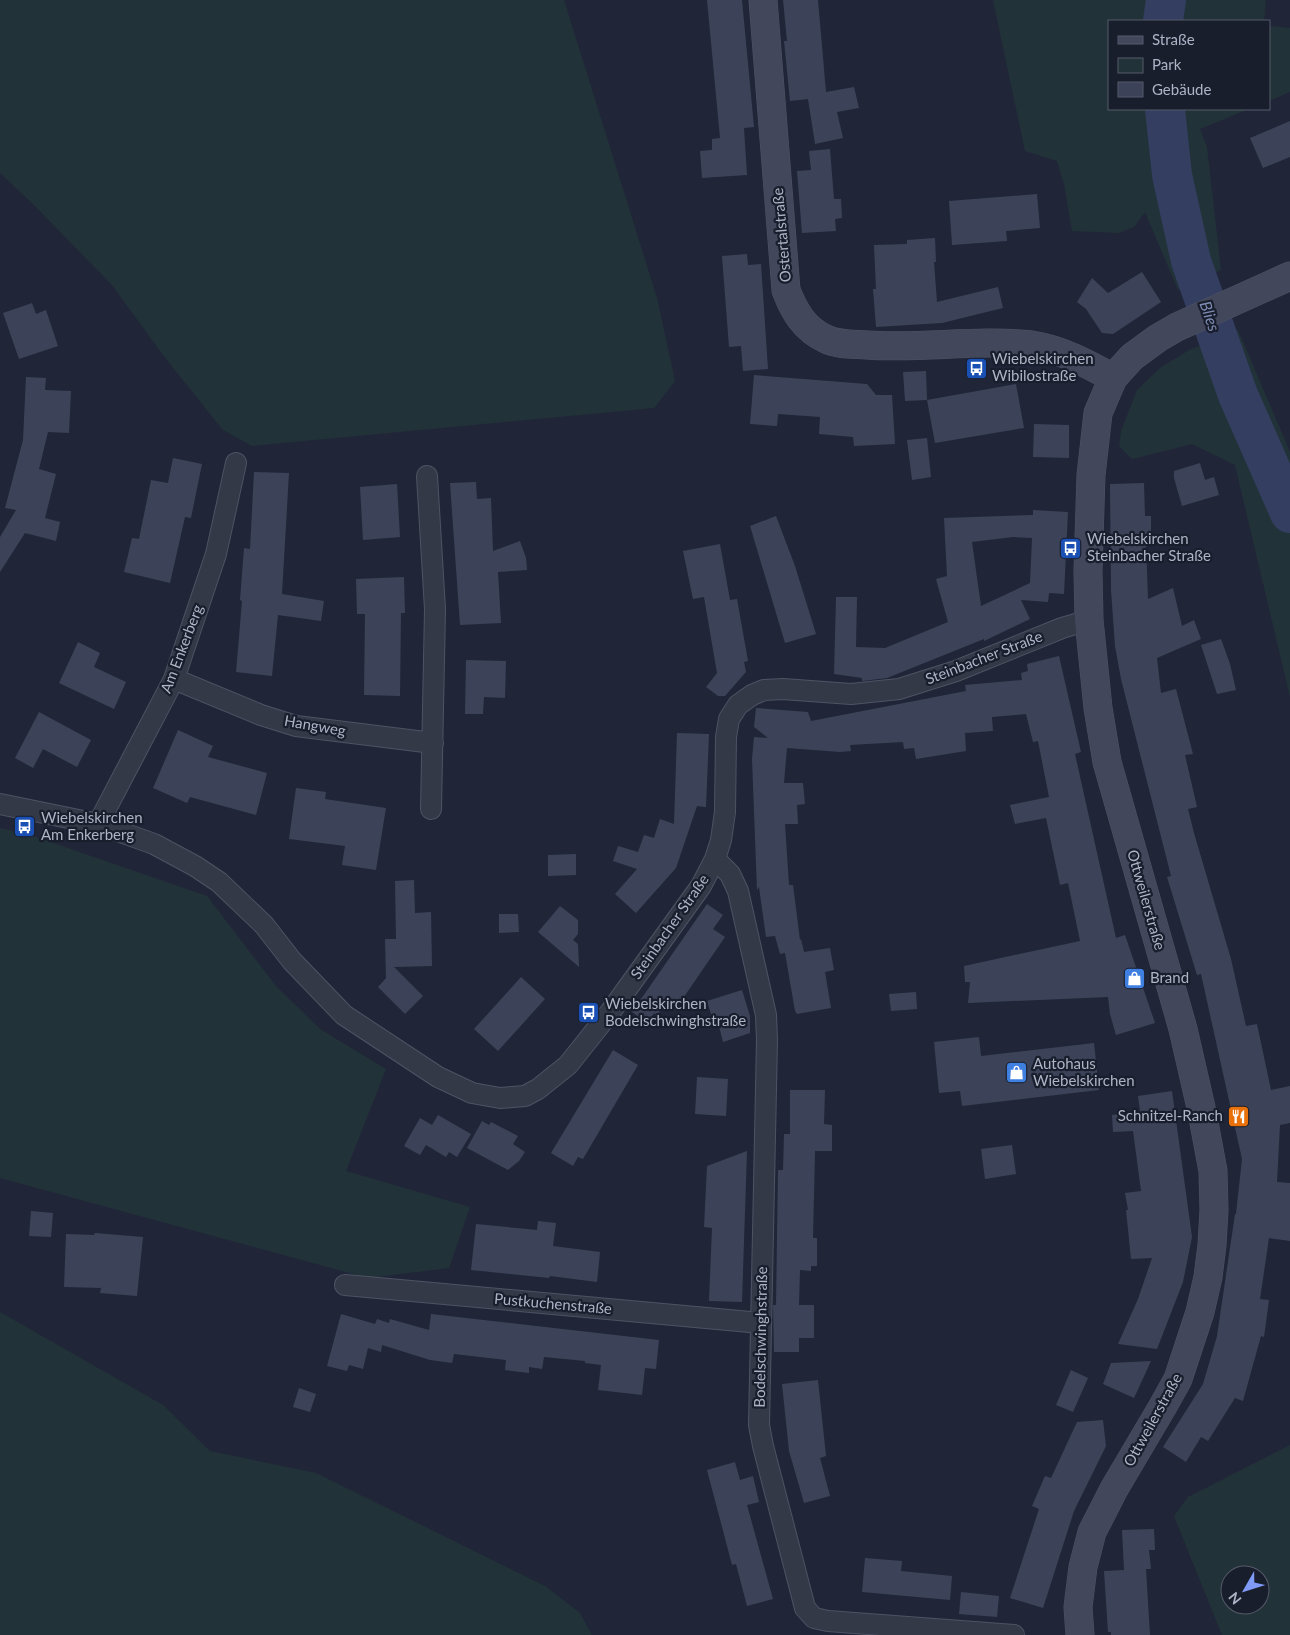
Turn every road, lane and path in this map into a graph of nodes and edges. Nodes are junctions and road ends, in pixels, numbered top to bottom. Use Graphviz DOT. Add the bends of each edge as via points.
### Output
graph roads {
  1 [pos="763,0"];
  2 [pos="1290,276"];
  3 [pos="1113,378"];
  4 [pos="236,463"];
  5 [pos="427,476"];
  6 [pos="1088,620"];
  7 [pos="174,679"];
  8 [pos="433,743"];
  9 [pos="0,804"];
  10 [pos="432,809"];
  11 [pos="98,824"];
  12 [pos="715,859"];
  13 [pos="345,1285"];
  14 [pos="761,1323"];
  15 [pos="1014,1635"];
  16 [pos="1080,1635"];
  1 -- 3 [label="main road, Ostertalstraße" via="786,290 794,310 806,326 826,339 840,343 894,347 1033,345 1058,352"];
  2 -- 3 [label="main road" via="1177,327 1132,358"];
  3 -- 6 [label="main road, Ottweilerstraße" via="1098,414 1091,475"];
  4 -- 7 [label="street, Am Enkerberg" via="216,554"];
  5 -- 8 [label="street" via="435,609"];
  6 -- 12 [label="street, Steinbacher Straße" via="900,689 851,694 783,689 764,690 752,695 738,705 729,719 725,812"];
  6 -- 16 [label="main road, Ottweilerstraße" via="1107,762 1185,1038 1213,1171 1214,1210 1208,1277 1178,1379 1092,1532 1080,1587"];
  7 -- 8 [label="street, Hangweg" via="296,726"];
  7 -- 11 [label="street, Am Enkerberg"];
  8 -- 10 [label="street"];
  9 -- 11 [label="street, Steinbacher Straße"];
  11 -- 12 [label="street, Steinbacher Straße" via="154,844 219,882 264,925 292,961 344,1014 438,1077 472,1093 500,1098 525,1096 568,1065 612,1011 701,886"];
  12 -- 14 [label="street, Bodelschwinghstraße" via="730,874 738,891 766,1015"];
  13 -- 14 [label="street, Pustkuchenstraße"];
  14 -- 15 [label="street, Bodelschwinghstraße" via="760,1432 805,1608 814,1618 828,1621"];
}
